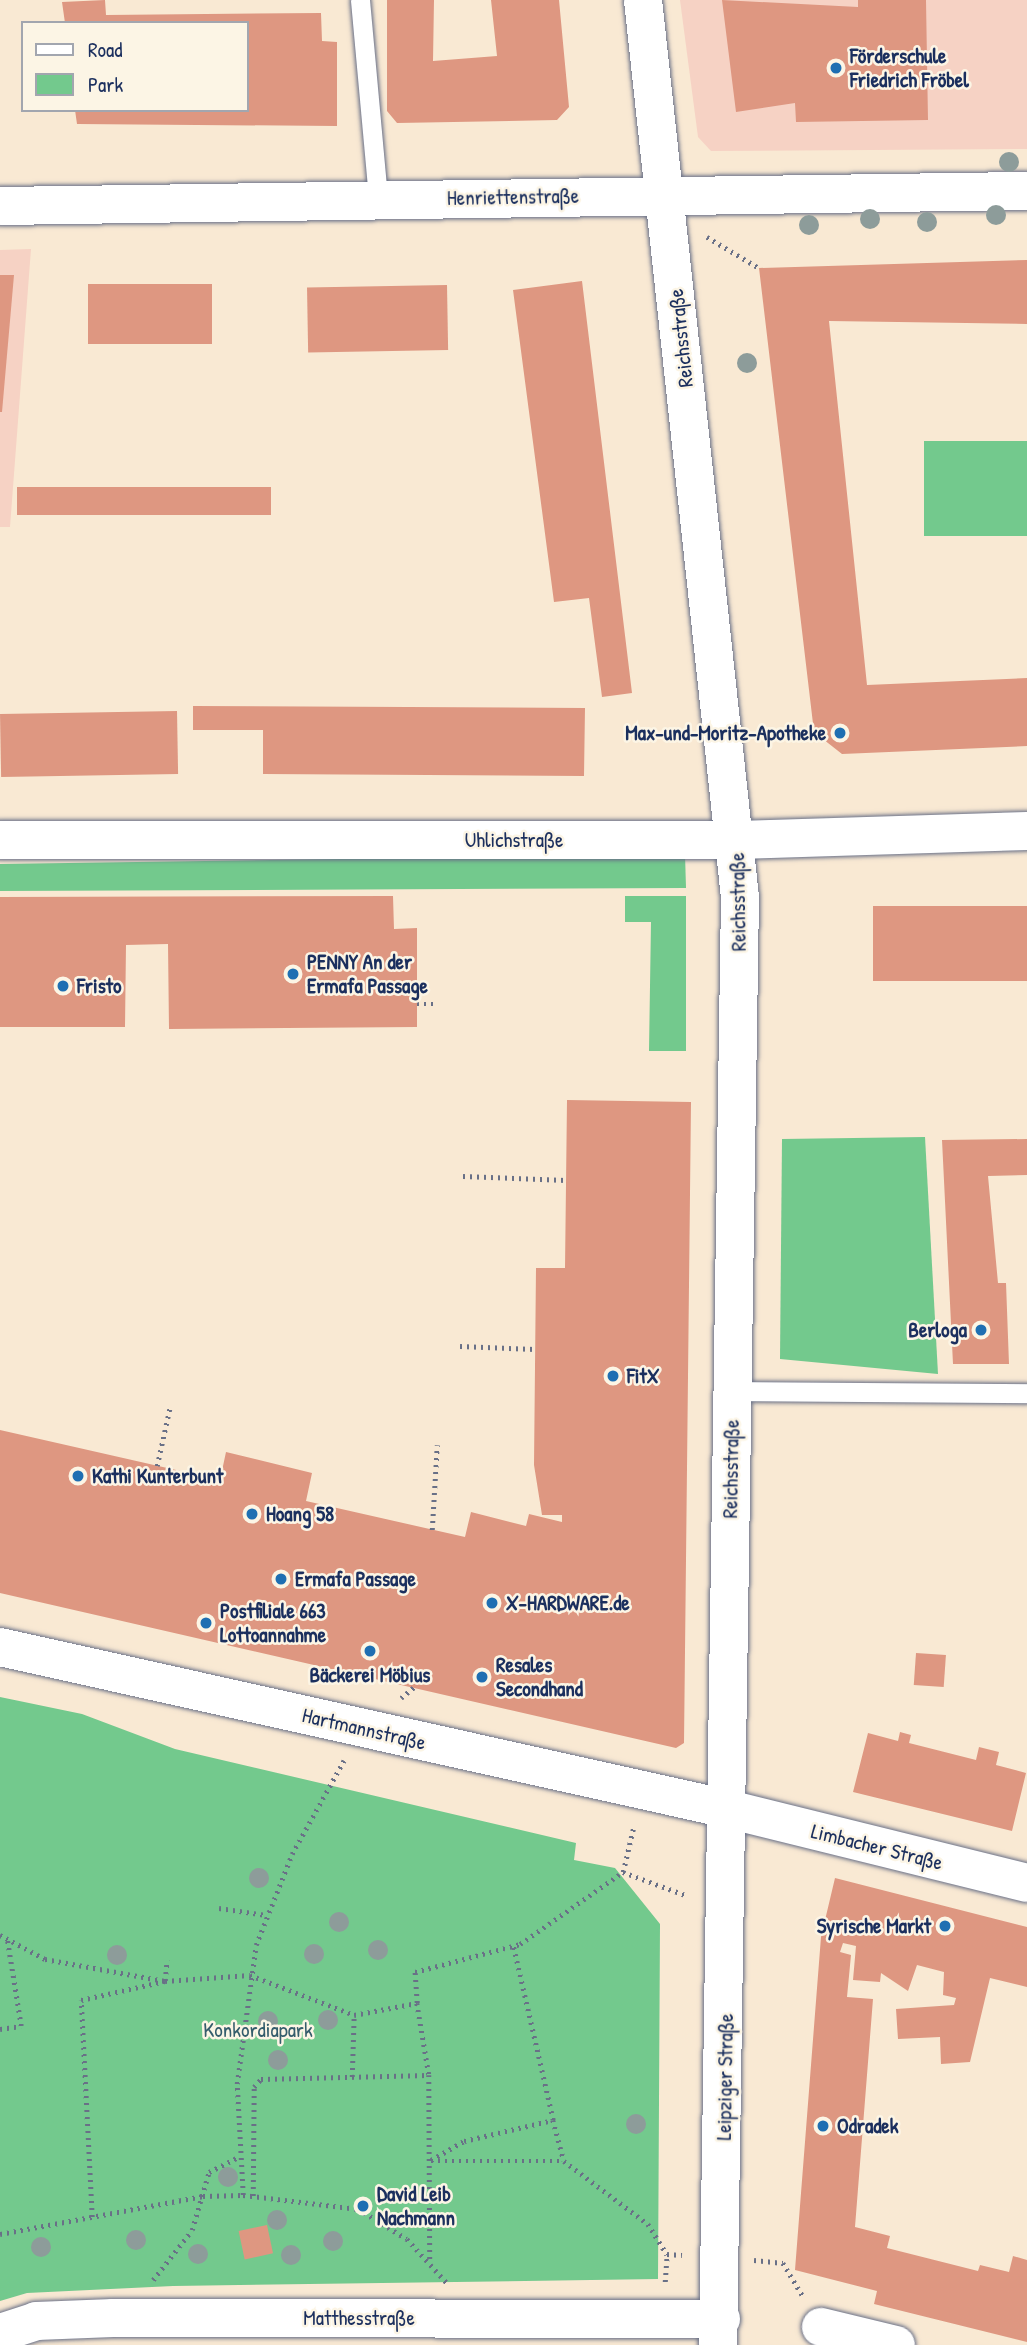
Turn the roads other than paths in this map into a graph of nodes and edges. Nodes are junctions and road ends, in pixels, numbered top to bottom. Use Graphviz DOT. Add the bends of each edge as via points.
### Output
graph roads {
  1 [pos="360,0"];
  2 [pos="643,0"];
  3 [pos="1027,191"];
  4 [pos="665,194"];
  5 [pos="378,199"];
  6 [pos="0,206"];
  7 [pos="1027,831"];
  8 [pos="738,840"];
  9 [pos="0,841"];
  10 [pos="732,1391"];
  11 [pos="1027,1393"];
  12 [pos="0,1647"];
  13 [pos="727,1809"];
  14 [pos="1027,1883"];
  15 [pos="821,2327"];
  16 [pos="720,2332"];
  17 [pos="0,2333"];
  18 [pos="896,2345"];
  1 -- 5 [label="lane"];
  2 -- 4 [label="main road, Reichsstraße"];
  3 -- 4 [label="main road, Henriettenstraße"];
  4 -- 5 [label="main road, Henriettenstraße"];
  4 -- 8 [label="main road, Reichsstraße"];
  5 -- 6 [label="main road, Henriettenstraße"];
  7 -- 8 [label="main road, Uhlichstraße"];
  8 -- 9 [label="main road, Uhlichstraße"];
  8 -- 10 [label="main road, Reichsstraße"];
  10 -- 11 [label="lane"];
  10 -- 13 [label="main road, Reichsstraße"];
  12 -- 13 [label="main road, Hartmannstraße"];
  13 -- 14 [label="main road, Limbacher Straße"];
  13 -- 16 [label="main road, Leipziger Straße"];
  15 -- 18 [label="main road"];
  16 -- 17 [label="main road, Matthesstraße" via="461,2318 113,2318 36,2321"];
}
